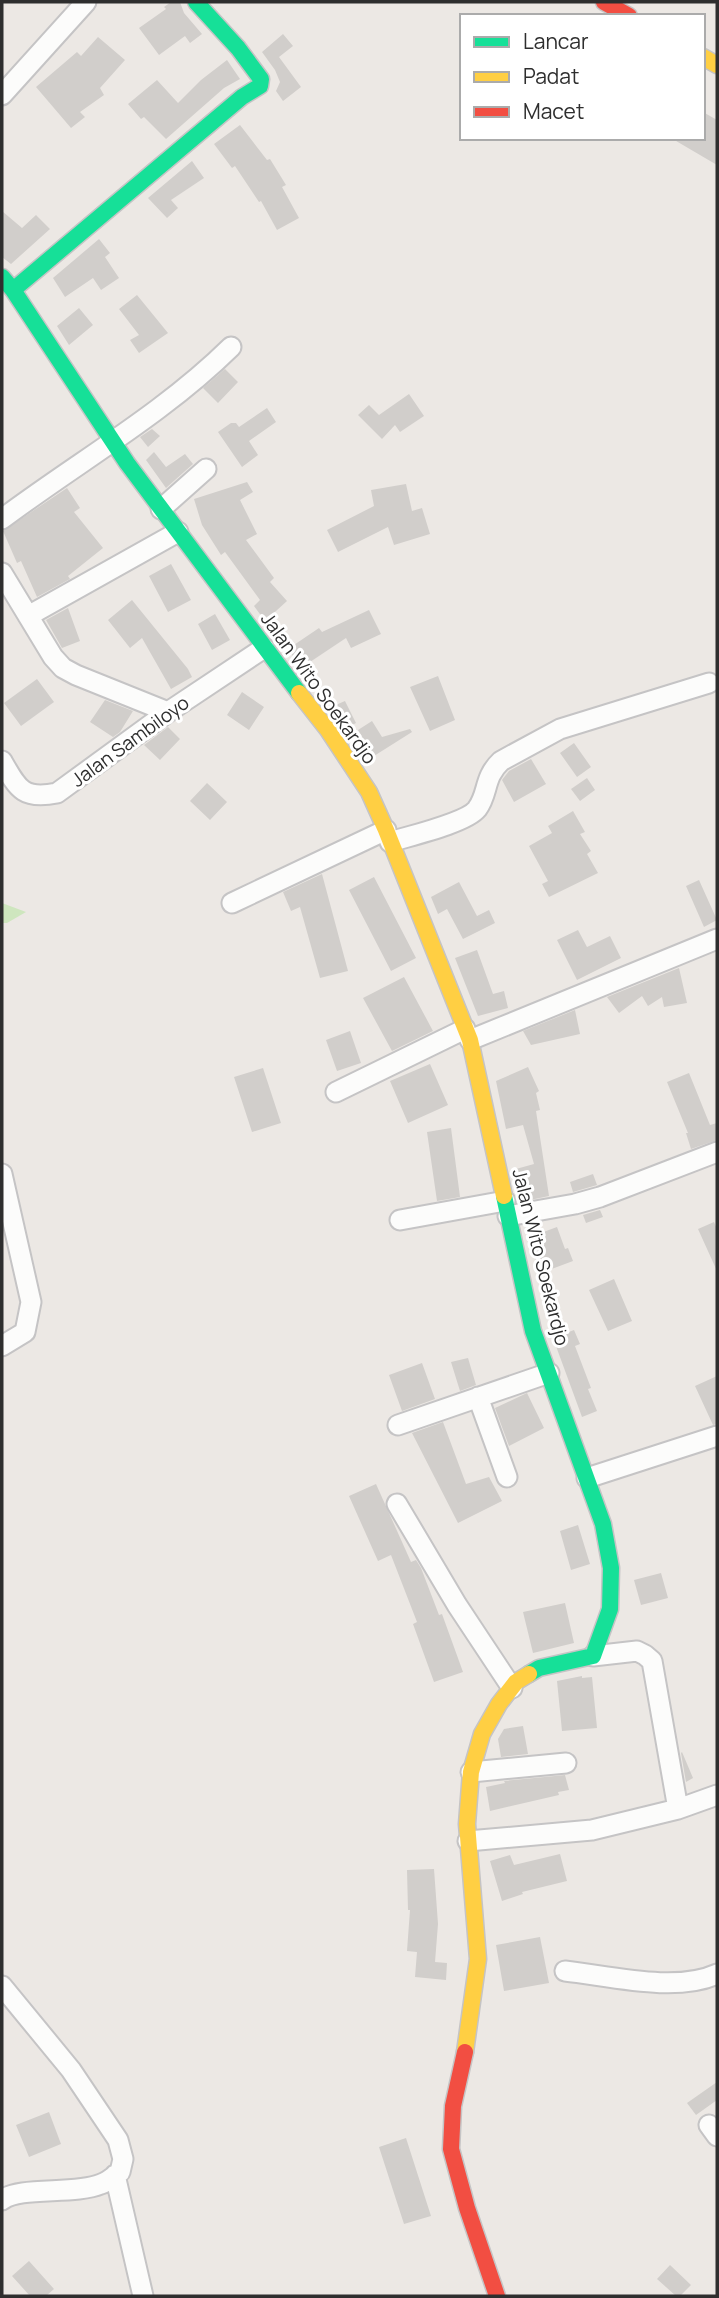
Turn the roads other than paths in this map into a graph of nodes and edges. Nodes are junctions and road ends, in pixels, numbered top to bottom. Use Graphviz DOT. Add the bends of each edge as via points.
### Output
graph roads {
  1 [pos="86,2"];
  2 [pos="196,2"];
  3 [pos="604,2"];
  4 [pos="634,8"];
  5 [pos="2,95"];
  6 [pos="2,276"];
  7 [pos="13,290"];
  8 [pos="231,347"];
  9 [pos="113,441"];
  10 [pos="206,469"];
  11 [pos="161,509"];
  12 [pos="2,520"];
  13 [pos="178,532"];
  14 [pos="2,573"];
  15 [pos="28,616"];
  16 [pos="264,648"];
  17 [pos="709,683"];
  18 [pos="168,712"];
  19 [pos="2,761"];
  20 [pos="388,836"];
  21 [pos="232,903"];
  22 [pos="717,939"];
  23 [pos="467,1035"];
  24 [pos="335,1092"];
  25 [pos="717,1152"];
  26 [pos="2,1174"];
  27 [pos="506,1209"];
  28 [pos="400,1220"];
  29 [pos="2,1346"];
  30 [pos="549,1373"];
  31 [pos="478,1397"];
  32 [pos="398,1425"];
  33 [pos="717,1436"];
  34 [pos="507,1477"];
  35 [pos="587,1478"];
  36 [pos="397,1504"];
  37 [pos="593,1656"];
  38 [pos="512,1688"];
  39 [pos="566,1763"];
  40 [pos="471,1772"];
  41 [pos="717,1795"];
  42 [pos="678,1809"];
  43 [pos="468,1841"];
  44 [pos="565,1971"];
  45 [pos="717,1974"];
  46 [pos="2,1986"];
  47 [pos="115,2175"];
  48 [pos="2,2200"];
  49 [pos="143,2296"];
  50 [pos="497,2296"];
  1 -- 5 [label="street"];
  2 -- 7 [label="main road" via="252,67 261,79 260,86"];
  3 -- 4 [label="main road"];
  6 -- 7 [label="main road, Jalan Wito Soekardjo"];
  7 -- 9 [label="main road, Jalan Wito Soekardjo"];
  8 -- 9 [label="street" via="208,370"];
  9 -- 11 [label="main road, Jalan Wito Soekardjo"];
  9 -- 12 [label="street"];
  10 -- 11 [label="street"];
  11 -- 13 [label="main road, Jalan Wito Soekardjo"];
  13 -- 15 [label="street"];
  13 -- 16 [label="main road, Jalan Wito Soekardjo"];
  14 -- 15 [label="street"];
  15 -- 18 [label="street" via="63,668"];
  16 -- 18 [label="street, Jalan Sambiloyo"];
  16 -- 20 [label="main road, Jalan Wito Soekardjo" via="369,792"];
  17 -- 20 [label="street" via="560,729 500,761 487,778 476,811 464,819"];
  18 -- 19 [label="street, Jalan Sambiloyo" via="57,793 38,797 23,791"];
  20 -- 21 [label="street"];
  20 -- 23 [label="main road, Jalan Wito Soekardjo"];
  22 -- 23 [label="street"];
  23 -- 24 [label="street"];
  23 -- 27 [label="main road, Jalan Wito Soekardjo"];
  25 -- 27 [label="street" via="575,1204"];
  26 -- 29 [label="street" via="31,1302 25,1332"];
  27 -- 28 [label="street"];
  27 -- 30 [label="main road, Jalan Wito Soekardjo" via="533,1331"];
  30 -- 31 [label="street"];
  30 -- 35 [label="main road, Jalan Wito Soekardjo"];
  31 -- 32 [label="street"];
  31 -- 34 [label="street"];
  33 -- 35 [label="street"];
  35 -- 37 [label="main road, Jalan Wito Soekardjo" via="604,1524 611,1568 610,1609"];
  36 -- 38 [label="street"];
  37 -- 38 [label="main road" via="539,1668"];
  37 -- 42 [label="street" via="637,1651 652,1661"];
  38 -- 40 [label="main road" via="482,1734"];
  39 -- 40 [label="street"];
  40 -- 43 [label="main road"];
  41 -- 42 [label="street"];
  42 -- 43 [label="street" via="592,1830"];
  43 -- 50 [label="main road" via="478,1959 453,2106 451,2149"];
  44 -- 45 [label="street" via="668,1983"];
  46 -- 47 [label="street" via="71,2070 118,2140 123,2160"];
  47 -- 48 [label="street" via="102,2184 15,2193"];
  47 -- 49 [label="street"];
}
